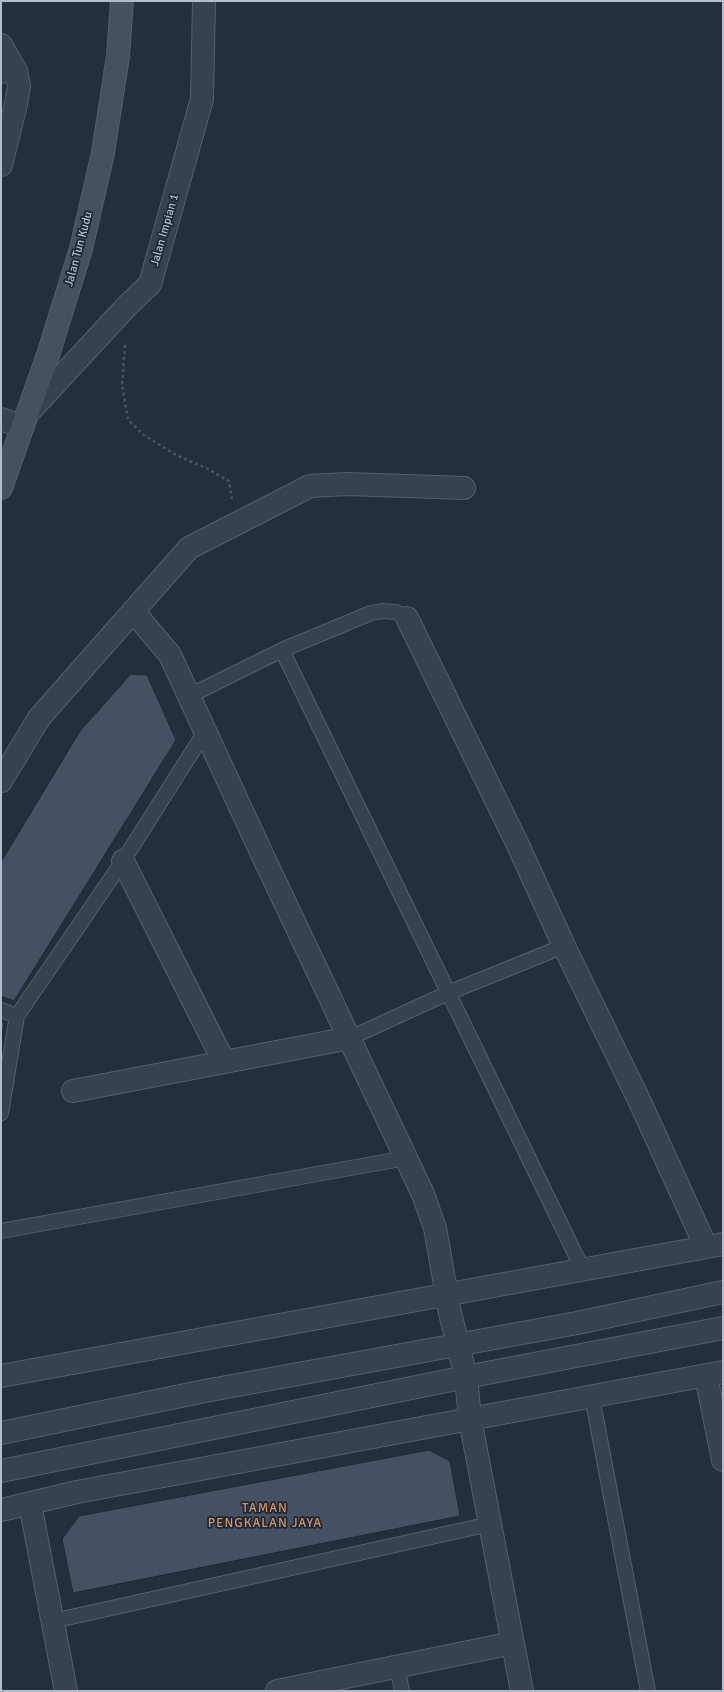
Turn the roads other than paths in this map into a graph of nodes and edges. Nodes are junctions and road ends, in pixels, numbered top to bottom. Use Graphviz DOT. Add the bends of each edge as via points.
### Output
graph roads {
  1 [pos="122,1"];
  2 [pos="204,1"];
  3 [pos="1,45"];
  4 [pos="8,73"];
  5 [pos="1,165"];
  6 [pos="1,419"];
  7 [pos="25,420"];
  8 [pos="1,488"];
  9 [pos="464,488"];
  10 [pos="133,611"];
  11 [pos="407,618"];
  12 [pos="282,650"];
  13 [pos="189,696"];
  14 [pos="206,730"];
  15 [pos="1,781"];
  16 [pos="123,861"];
  17 [pos="564,946"];
  18 [pos="448,993"];
  19 [pos="1,1010"];
  20 [pos="17,1016"];
  21 [pos="350,1038"];
  22 [pos="224,1062"];
  23 [pos="73,1091"];
  24 [pos="1,1113"];
  25 [pos="406,1158"];
  26 [pos="1,1231"];
  27 [pos="715,1246"];
  28 [pos="583,1270"];
  29 [pos="723,1292"];
  30 [pos="446,1295"];
  31 [pos="723,1328"];
  32 [pos="458,1345"];
  33 [pos="715,1374"];
  34 [pos="1,1376"];
  35 [pos="466,1377"];
  36 [pos="592,1397"];
  37 [pos="470,1419"];
  38 [pos="1,1432"];
  39 [pos="723,1460"];
  40 [pos="1,1471"];
  41 [pos="30,1504"];
  42 [pos="1,1510"];
  43 [pos="490,1524"];
  44 [pos="53,1621"];
  45 [pos="513,1643"];
  46 [pos="397,1667"];
  47 [pos="286,1690"];
  48 [pos="66,1691"];
  49 [pos="402,1691"];
  50 [pos="522,1691"];
  51 [pos="648,1691"];
  1 -- 7 [label="main road, Jalan Tun Kudu" via="118,56 102,161 81,249"];
  2 -- 7 [label="street, Jalan Impian 1" via="202,99 150,284 127,306"];
  3 -- 4 [label="street"];
  4 -- 5 [label="street" via="19,86"];
  6 -- 7 [label="street"];
  7 -- 8 [label="main road, Jalan Tun Kudu"];
  9 -- 10 [label="street" via="347,484 310,486 189,548"];
  10 -- 13 [label="street" via="170,655"];
  10 -- 15 [label="street" via="39,718"];
  11 -- 12 [label="lane" via="396,612 371,613"];
  11 -- 17 [label="street" via="517,843"];
  12 -- 13 [label="lane"];
  12 -- 18 [label="lane"];
  13 -- 14 [label="street"];
  14 -- 16 [label="lane"];
  14 -- 21 [label="street"];
  16 -- 20 [label="lane"];
  16 -- 22 [label="street"];
  17 -- 18 [label="lane"];
  17 -- 27 [label="street" via="639,1100"];
  18 -- 21 [label="lane"];
  18 -- 28 [label="lane"];
  19 -- 20 [label="lane"];
  20 -- 24 [label="lane"];
  21 -- 22 [label="street"];
  21 -- 25 [label="street"];
  22 -- 23 [label="street"];
  25 -- 26 [label="lane"];
  25 -- 30 [label="street" via="435,1228"];
  27 -- 28 [label="street"];
  28 -- 30 [label="street"];
  29 -- 32 [label="street"];
  30 -- 32 [label="street"];
  30 -- 34 [label="street"];
  31 -- 35 [label="street"];
  32 -- 35 [label="street"];
  32 -- 38 [label="street" via="205,1391"];
  33 -- 36 [label="street"];
  33 -- 39 [label="street"];
  35 -- 37 [label="street"];
  35 -- 40 [label="street"];
  36 -- 37 [label="street"];
  36 -- 51 [label="lane"];
  37 -- 41 [label="street" via="77,1492"];
  37 -- 43 [label="street"];
  41 -- 42 [label="street"];
  41 -- 44 [label="street"];
  43 -- 44 [label="lane"];
  43 -- 45 [label="street"];
  44 -- 48 [label="street"];
  45 -- 46 [label="street"];
  45 -- 50 [label="street"];
  46 -- 47 [label="street"];
  46 -- 49 [label="lane"];
}
